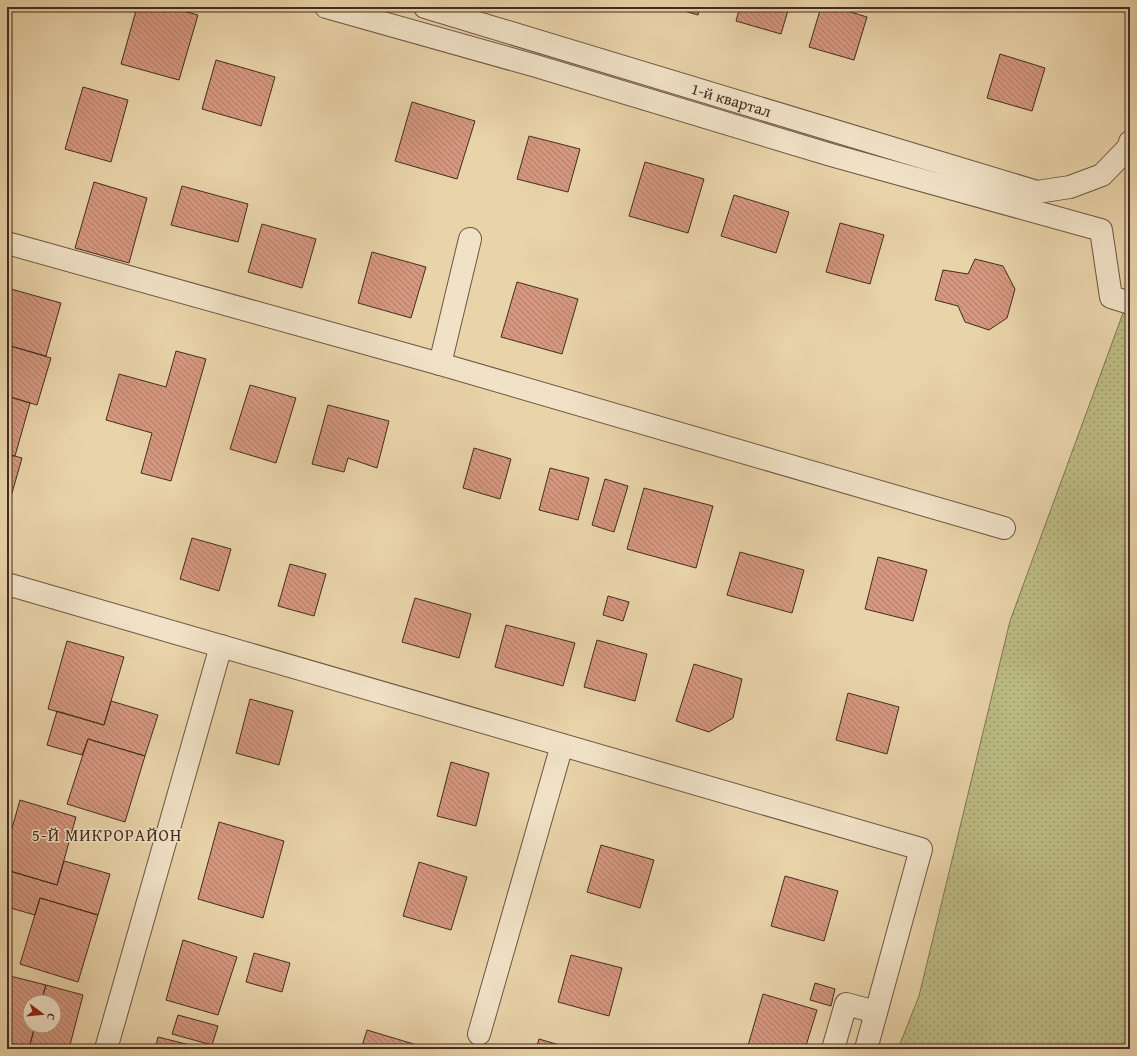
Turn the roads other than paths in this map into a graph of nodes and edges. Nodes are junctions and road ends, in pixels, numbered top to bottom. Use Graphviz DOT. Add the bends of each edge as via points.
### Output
graph roads {
  1 [pos="326,7"];
  2 [pos="425,7"];
  3 [pos="1130,142"];
  4 [pos="470,239"];
  5 [pos="7,243"];
  6 [pos="1130,303"];
  7 [pos="440,364"];
  8 [pos="1004,528"];
  9 [pos="7,584"];
  10 [pos="221,646"];
  11 [pos="562,745"];
  12 [pos="876,1012"];
  13 [pos="479,1034"];
  14 [pos="106,1049"];
  15 [pos="833,1049"];
  16 [pos="866,1049"];
  1 -- 6 [label="street" via="536,66 831,155 1101,230 1111,297"];
  2 -- 3 [label="street, 1-й квартал" via="1037,192 1070,187 1102,176 1129,147"];
  4 -- 7 [label="street"];
  5 -- 7 [label="street"];
  7 -- 8 [label="street"];
  9 -- 10 [label="street"];
  10 -- 11 [label="street"];
  10 -- 14 [label="street"];
  11 -- 12 [label="street" via="921,849"];
  11 -- 13 [label="street"];
  12 -- 15 [label="street" via="846,1004"];
  12 -- 16 [label="street"];
}
